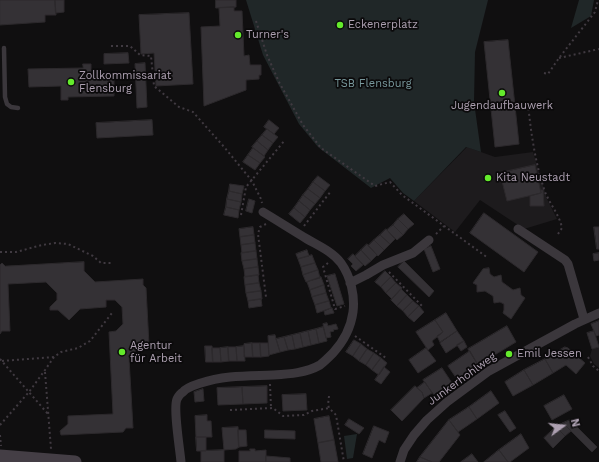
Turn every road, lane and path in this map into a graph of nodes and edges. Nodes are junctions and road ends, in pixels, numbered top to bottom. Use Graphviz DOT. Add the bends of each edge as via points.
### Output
graph roads {
  1 [pos="598,0"];
  2 [pos="256,21"];
  3 [pos="111,46"];
  4 [pos="4,48"];
  5 [pos="599,49"];
  6 [pos="559,58"];
  7 [pos="544,73"];
  8 [pos="528,104"];
  9 [pos="18,108"];
  10 [pos="285,140"];
  11 [pos="252,181"];
  12 [pos="331,191"];
  13 [pos="263,212"];
  14 [pos="241,215"];
  15 [pos="269,222"];
  16 [pos="304,227"];
  17 [pos="518,229"];
  18 [pos="558,234"];
  19 [pos="429,240"];
  20 [pos="0,252"];
  21 [pos="335,257"];
  22 [pos="488,258"];
  23 [pos="112,263"];
  24 [pos="383,265"];
  25 [pos="350,283"];
  26 [pos="266,297"];
  27 [pos="353,304"];
  28 [pos="423,307"];
  29 [pos="599,312"];
  30 [pos="112,313"];
  31 [pos="584,319"];
  32 [pos="354,335"];
  33 [pos="588,356"];
  34 [pos="54,357"];
  35 [pos="386,358"];
  36 [pos="1,360"];
  37 [pos="45,370"];
  38 [pos="599,371"];
  39 [pos="269,375"];
  40 [pos="29,392"];
  41 [pos="329,396"];
  42 [pos="271,408"];
  43 [pos="329,408"];
  44 [pos="230,410"];
  45 [pos="49,415"];
  46 [pos="0,425"];
  47 [pos="50,440"];
  48 [pos="0,456"];
  49 [pos="75,462"];
  50 [pos="181,462"];
  51 [pos="344,462"];
  52 [pos="400,462"];
  1 -- 6 [label="path" via="595,12"];
  2 -- 22 [label="path" via="279,82 303,125 321,148 375,186 390,182 402,195"];
  3 -- 11 [label="path" via="130,46 140,55 151,56 154,86 179,107 193,112"];
  4 -- 9 [label="lane" via="7,104"];
  5 -- 6 [label="path"];
  6 -- 7 [label="path" via="548,74"];
  8 -- 18 [label="path" via="533,145 544,188 562,224"];
  10 -- 11 [label="path"];
  11 -- 13 [label="path" via="261,199"];
  11 -- 14 [label="path" via="246,187"];
  12 -- 16 [label="path"];
  13 -- 21 [label="street"];
  15 -- 26 [label="path" via="260,227 258,234"];
  17 -- 31 [label="street" via="568,264"];
  19 -- 24 [label="street" via="413,253"];
  20 -- 23 [label="path" via="16,252 55,243 68,244 93,256 101,263"];
  21 -- 25 [label="street" via="341,263"];
  21 -- 27 [label="path" via="323,267 335,309"];
  24 -- 25 [label="street"];
  24 -- 28 [label="path"];
  25 -- 27 [label="street"];
  27 -- 39 [label="street" via="348,331 338,347 321,364 305,371"];
  29 -- 31 [label="street, Junkerhohlweg"];
  30 -- 34 [label="path" via="90,341"];
  31 -- 52 [label="street, Junkerhohlweg" via="489,371 447,402 414,435"];
  32 -- 35 [label="path"];
  33 -- 38 [label="path"];
  34 -- 36 [label="path"];
  34 -- 37 [label="path"];
  36 -- 40 [label="path"];
  37 -- 40 [label="path"];
  37 -- 45 [label="path"];
  39 -- 42 [label="path"];
  39 -- 50 [label="street" via="227,377 206,381 183,391 177,400 176,410"];
  40 -- 45 [label="path"];
  40 -- 46 [label="path"];
  41 -- 43 [label="path"];
  42 -- 43 [label="path" via="283,416 304,415"];
  42 -- 44 [label="path"];
  43 -- 51 [label="path" via="336,415"];
  45 -- 47 [label="path"];
  48 -- 49 [label="street"];
}
